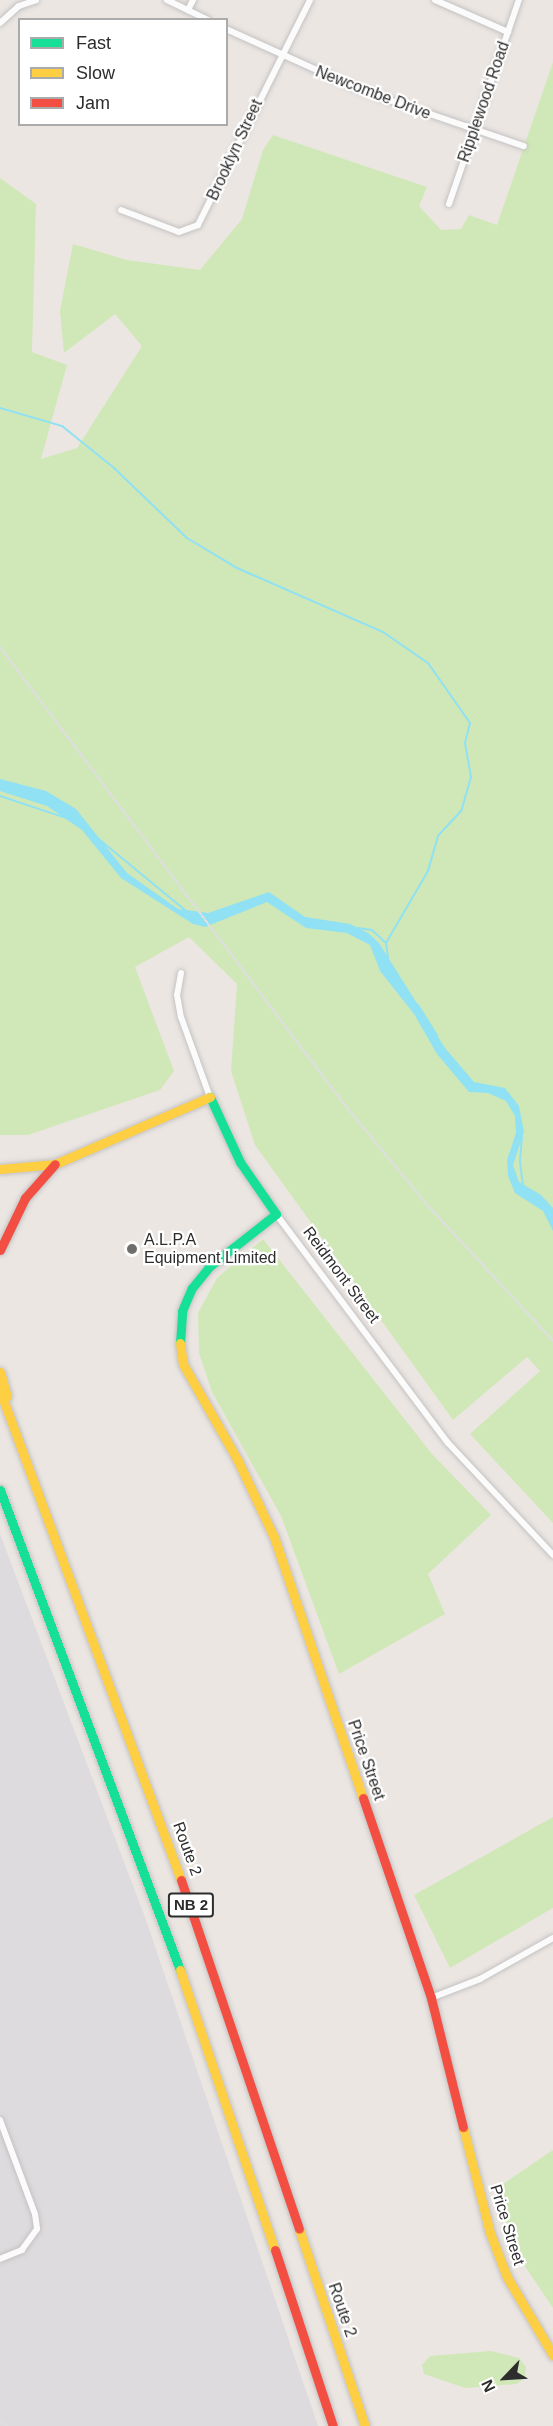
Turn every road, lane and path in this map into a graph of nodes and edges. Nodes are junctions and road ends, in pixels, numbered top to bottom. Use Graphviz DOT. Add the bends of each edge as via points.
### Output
graph roads {
  1 [pos="36,0"];
  2 [pos="167,0"];
  3 [pos="193,0"];
  4 [pos="310,0"];
  5 [pos="435,0"];
  6 [pos="519,0"];
  7 [pos="188,10"];
  8 [pos="204,18"];
  9 [pos="0,23"];
  10 [pos="228,29"];
  11 [pos="508,32"];
  12 [pos="280,54"];
  13 [pos="474,130"];
  14 [pos="524,146"];
  15 [pos="449,204"];
  16 [pos="121,210"];
  17 [pos="182,973"];
  18 [pos="210,1097"];
  19 [pos="54,1164"];
  20 [pos="0,1168"];
  21 [pos="276,1214"];
  22 [pos="0,1250"];
  23 [pos="0,1372"];
  24 [pos="0,1391"];
  25 [pos="24,1452"];
  26 [pos="0,1490"];
  27 [pos="553,1555"];
  28 [pos="553,1938"];
  29 [pos="431,1998"];
  30 [pos="0,2121"];
  31 [pos="0,2259"];
  32 [pos="553,2355"];
  33 [pos="333,2426"];
  34 [pos="365,2426"];
  1 -- 9 [label="street" via="19,6"];
  2 -- 7 [label="street"];
  3 -- 7 [label="street"];
  4 -- 12 [label="street, Brooklyn Street"];
  5 -- 11 [label="street"];
  6 -- 11 [label="street, Ripplewood Road"];
  7 -- 8 [label="street"];
  10 -- 12 [label="street, Newcombe Drive"];
  11 -- 13 [label="street, Ripplewood Road"];
  12 -- 13 [label="street, Newcombe Drive" via="373,95"];
  12 -- 16 [label="street, Brooklyn Street" via="198,225 179,232"];
  13 -- 14 [label="street, Newcombe Drive"];
  13 -- 15 [label="street, Ripplewood Road"];
  17 -- 18 [label="street, Reidmont Street" via="177,995 181,1017"];
  18 -- 19 [label="main road"];
  18 -- 21 [label="main road, Reidmont Street" via="240,1162"];
  19 -- 20 [label="main road" via="16,1170"];
  19 -- 22 [label="main road" via="25,1198"];
  21 -- 27 [label="street, Reidmont Street" via="448,1443"];
  21 -- 29 [label="main road, Price Street" via="210,1266 192,1288 181,1319 183,1364 238,1461 274,1537"];
  23 -- 25 [label="main road"];
  24 -- 25 [label="main road, Route 2 / NB 2"];
  25 -- 34 [label="main road, Route 2 / NB 2" via="187,1895"];
  26 -- 33 [label="main road, NB 2" via="198,2018"];
  28 -- 29 [label="street" via="480,1979"];
  29 -- 32 [label="main road, Price Street" via="490,2233 507,2277"];
  30 -- 31 [label="street" via="37,2229 22,2250"];
}
